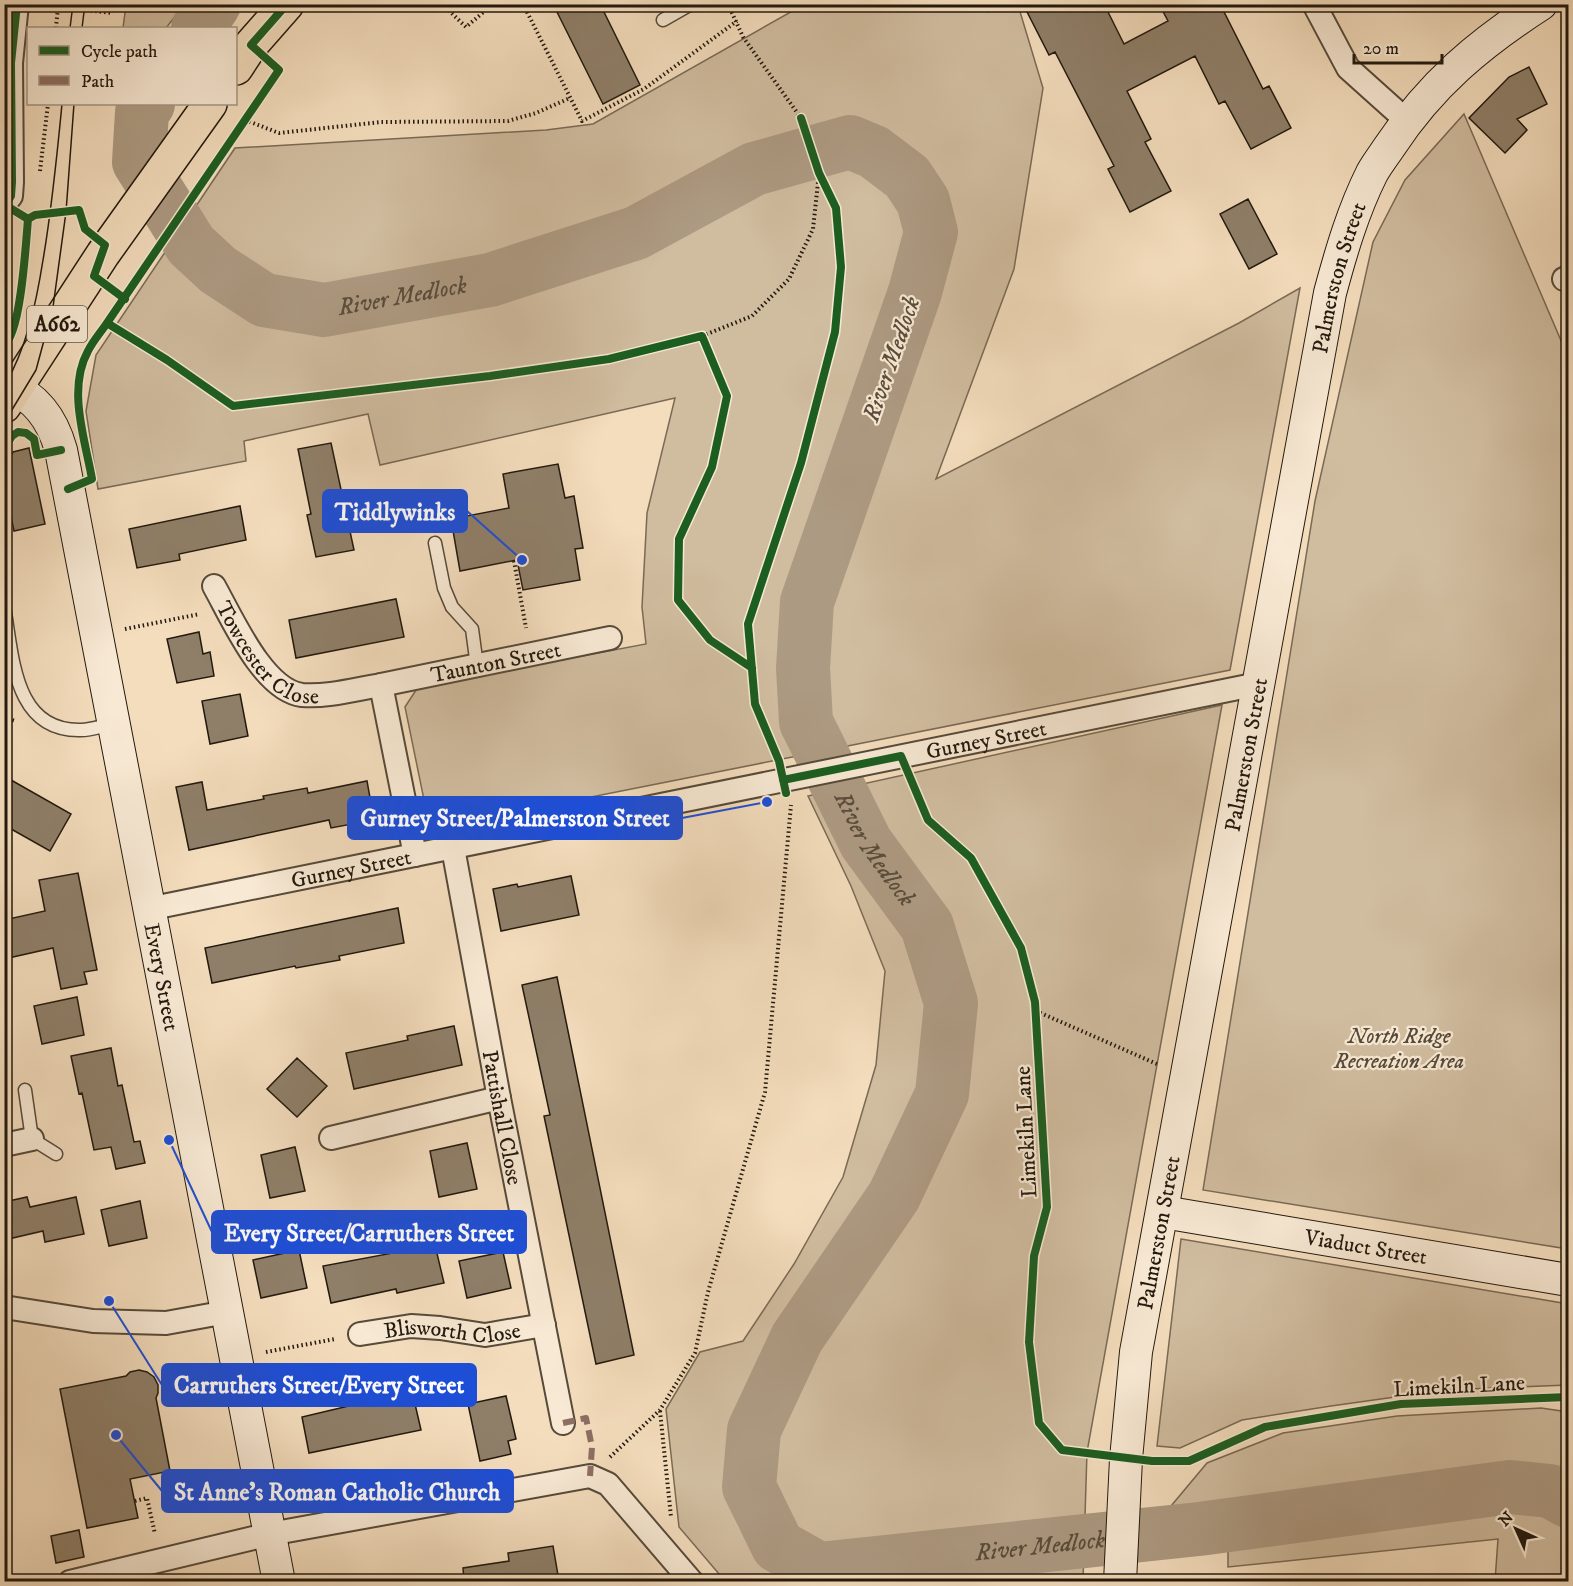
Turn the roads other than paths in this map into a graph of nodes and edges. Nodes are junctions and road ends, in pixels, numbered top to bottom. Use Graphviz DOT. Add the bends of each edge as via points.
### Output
graph roads {
  1 [pos="17,4"];
  2 [pos="287,4"];
  3 [pos="691,4"];
  4 [pos="1314,4"];
  5 [pos="1541,4"];
  6 [pos="663,20"];
  7 [pos="8,64"];
  8 [pos="237,67"];
  9 [pos="209,105"];
  10 [pos="1407,121"];
  11 [pos="5,205"];
  12 [pos="8,392"];
  13 [pos="435,543"];
  14 [pos="214,586"];
  15 [pos="4,607"];
  16 [pos="610,638"];
  17 [pos="477,666"];
  18 [pos="1258,684"];
  19 [pos="381,685"];
  20 [pos="112,724"];
  21 [pos="453,848"];
  22 [pos="415,855"];
  23 [pos="148,909"];
  24 [pos="25,1090"];
  25 [pos="499,1098"];
  26 [pos="331,1138"];
  27 [pos="32,1139"];
  28 [pos="4,1145"];
  29 [pos="56,1154"];
  30 [pos="1163,1212"];
  31 [pos="1569,1280"];
  32 [pos="4,1307"];
  33 [pos="226,1312"];
  34 [pos="544,1325"];
  35 [pos="360,1334"];
  36 [pos="563,1423"];
  37 [pos="270,1534"];
  38 [pos="70,1581"];
  39 [pos="279,1581"];
  40 [pos="692,1581"];
  41 [pos="1120,1581"];
  1 -- 7 [label="street"];
  2 -- 8 [label="main road"];
  3 -- 6 [label="lane"];
  4 -- 10 [label="street" via="1348,68"];
  5 -- 10 [label="street, Palmerston Street" via="1454,68"];
  7 -- 11 [label="street" via="12,182 11,196"];
  9 -- 12 [label="main road, A662"];
  10 -- 18 [label="street, Palmerston Street" via="1373,172 1344,241 1330,293"];
  12 -- 20 [label="street, Every Street" via="39,407 55,428"];
  13 -- 17 [label="lane" via="452,608 472,629"];
  14 -- 19 [label="street, Towcester Close" via="276,683 300,694 320,695"];
  15 -- 20 [label="lane" via="21,694 29,707 59,728 81,730"];
  16 -- 17 [label="street, Taunton Street"];
  17 -- 19 [label="street, Taunton Street"];
  18 -- 21 [label="street, Gurney Street" via="856,765 785,786"];
  18 -- 30 [label="street, Palmerston Street"];
  19 -- 22 [label="street"];
  20 -- 23 [label="street, Every Street"];
  21 -- 22 [label="street, Gurney Street"];
  21 -- 25 [label="street, Pattishall Close"];
  22 -- 23 [label="street, Gurney Street"];
  23 -- 33 [label="street, Every Street"];
  24 -- 27 [label="lane"];
  25 -- 26 [label="street"];
  25 -- 34 [label="street, Pattishall Close"];
  27 -- 28 [label="street"];
  27 -- 29 [label="lane"];
  30 -- 31 [label="street, Viaduct Street"];
  30 -- 41 [label="street, Palmerston Street" via="1136,1352"];
  32 -- 33 [label="street" via="93,1321 166,1323"];
  33 -- 37 [label="street, Every Street"];
  34 -- 35 [label="street, Blisworth Close" via="485,1335 411,1326"];
  34 -- 36 [label="street, Pattishall Close"];
  37 -- 38 [label="street"];
  37 -- 39 [label="street, Every Street"];
  37 -- 40 [label="street" via="590,1476 608,1484"];
}
